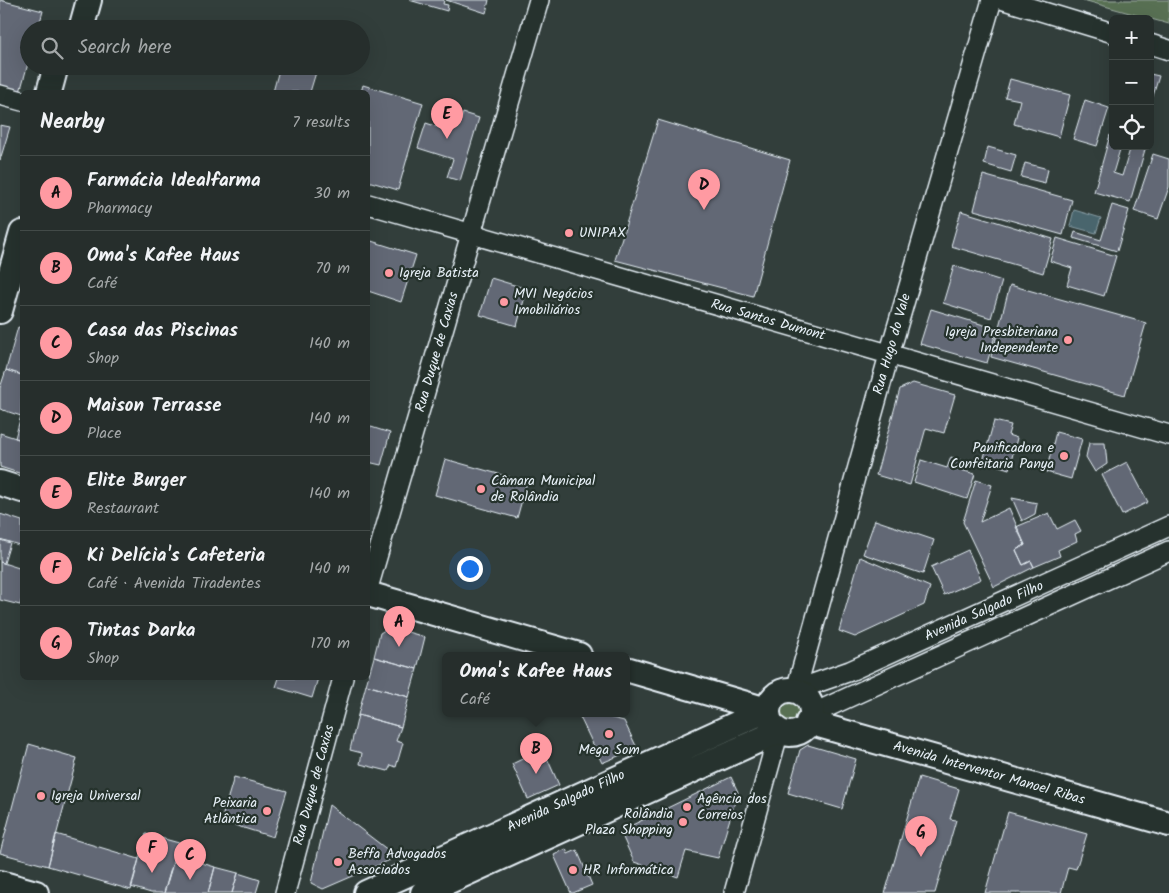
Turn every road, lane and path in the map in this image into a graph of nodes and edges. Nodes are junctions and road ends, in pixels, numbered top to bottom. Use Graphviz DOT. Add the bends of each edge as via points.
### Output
graph roads {
  1 [pos="74,0"];
  2 [pos="89,0"];
  3 [pos="539,0"];
  4 [pos="992,0"];
  5 [pos="1004,0"];
  6 [pos="69,20"];
  7 [pos="83,20"];
  8 [pos="1109,32"];
  9 [pos="1154,45"];
  10 [pos="1169,50"];
  11 [pos="54,75"];
  12 [pos="68,75"];
  13 [pos="50,90"];
  14 [pos="64,90"];
  15 [pos="0,95"];
  16 [pos="20,100"];
  17 [pos="370,205"];
  18 [pos="471,235"];
  19 [pos="20,240"];
  20 [pos="0,311"];
  21 [pos="889,355"];
  22 [pos="1169,435"];
  23 [pos="0,483"];
  24 [pos="20,489"];
  25 [pos="1169,526"];
  26 [pos="1169,551"];
  27 [pos="370,581"];
  28 [pos="370,595"];
  29 [pos="1013,598"];
  30 [pos="1022,618"];
  31 [pos="569,652"];
  32 [pos="630,670"];
  33 [pos="342,680"];
  34 [pos="796,690"];
  35 [pos="767,710"];
  36 [pos="810,718"];
  37 [pos="779,731"];
  38 [pos="1169,824"];
  39 [pos="0,882"];
  40 [pos="36,893"];
  41 [pos="286,893"];
  42 [pos="366,893"];
  43 [pos="423,893"];
  44 [pos="734,893"];
  1 -- 6 [label="street"];
  2 -- 7 [label="street"];
  3 -- 18 [label="street, Rua Duque de Caxias"];
  4 -- 21 [label="street, Rua Hugo do Vale"];
  5 -- 8 [label="street"];
  9 -- 10 [label="street"];
  11 -- 13 [label="street"];
  12 -- 14 [label="street"];
  15 -- 16 [label="street"];
  17 -- 18 [label="street, Rua Santos Dumont"];
  18 -- 21 [label="street, Rua Santos Dumont"];
  18 -- 27 [label="street, Rua Duque de Caxias"];
  19 -- 20 [label="street"];
  21 -- 22 [label="street, Rua Santos Dumont"];
  21 -- 34 [label="street, Rua Hugo do Vale"];
  23 -- 24 [label="street"];
  25 -- 29 [label="street, Avenida Salgado Filho"];
  26 -- 30 [label="street, Avenida Salgado Filho"];
  28 -- 31 [label="street"];
  29 -- 30 [label="street"];
  29 -- 34 [label="street, Avenida Salgado Filho" via="850,671"];
  30 -- 36 [label="street, Avenida Salgado Filho"];
  32 -- 35 [label="street"];
  33 -- 41 [label="street, Rua Duque de Caxias"];
  34 -- 35 [label="street" via="784,690 773,696"];
  34 -- 36 [label="street" via="806,696 812,707"];
  35 -- 37 [label="street" via="768,719"];
  35 -- 42 [label="street, Avenida Salgado Filho"];
  36 -- 37 [label="street" via="805,728 795,733"];
  36 -- 38 [label="street, Avenida Interventor Manoel Ribas"];
  37 -- 43 [label="street, Avenida Salgado Filho"];
  37 -- 44 [label="street"];
  39 -- 40 [label="street"];
}
